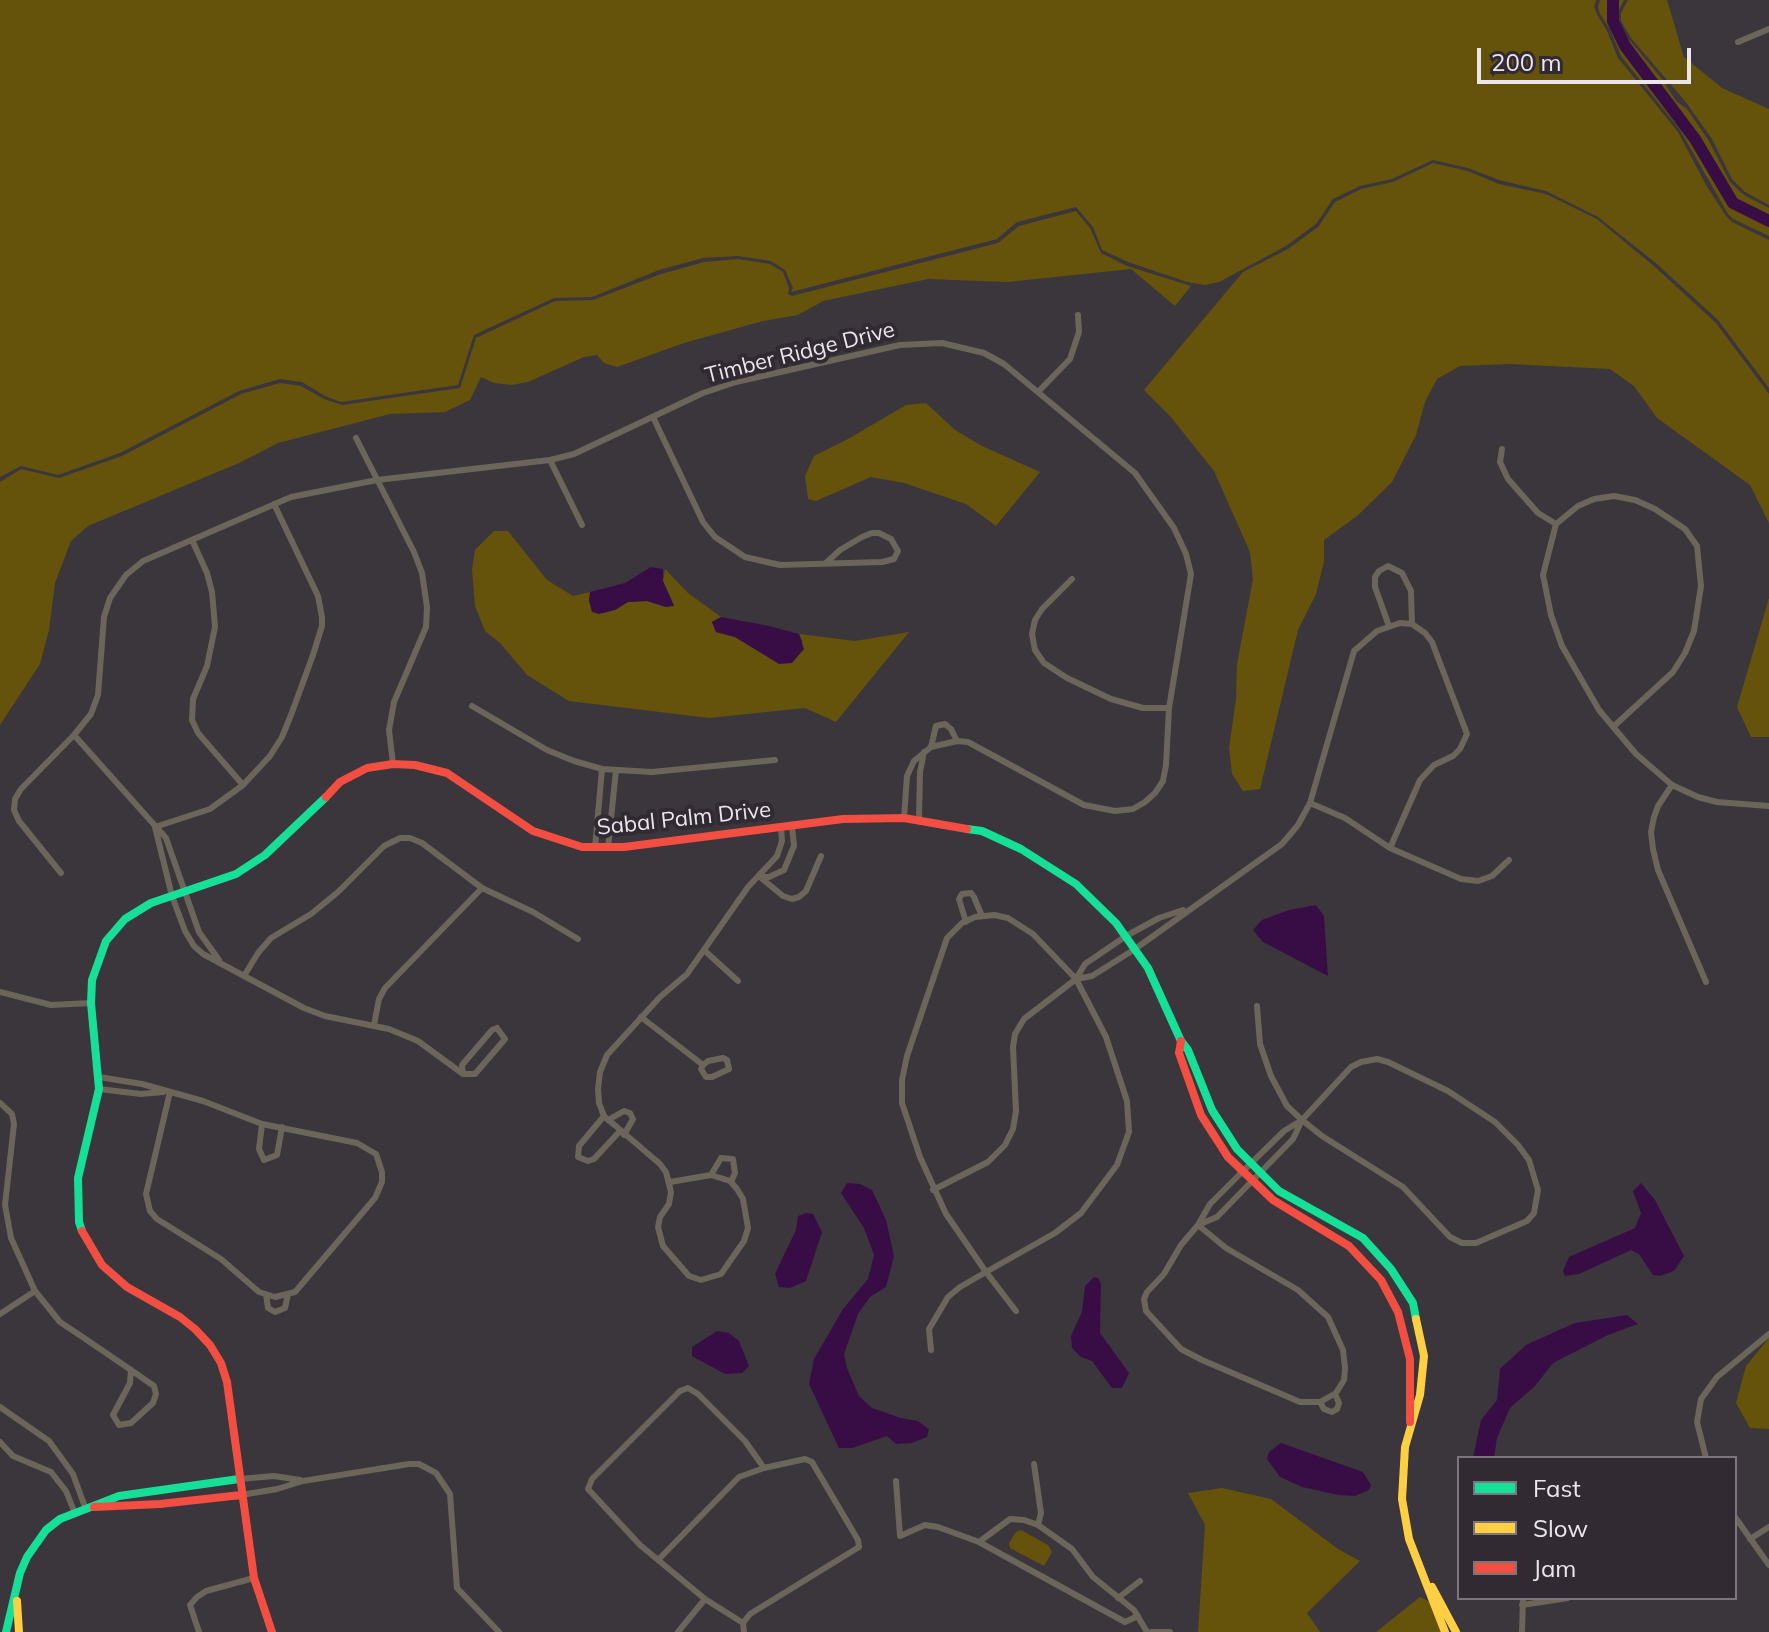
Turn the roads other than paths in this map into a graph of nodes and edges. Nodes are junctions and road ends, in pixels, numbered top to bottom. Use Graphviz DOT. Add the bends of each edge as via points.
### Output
graph roads {
  1 [pos="1769,29"];
  2 [pos="1738,42"];
  3 [pos="1078,315"];
  4 [pos="1038,392"];
  5 [pos="653,417"];
  6 [pos="356,438"];
  7 [pos="1502,449"];
  8 [pos="550,460"];
  9 [pos="377,480"];
  10 [pos="274,504"];
  11 [pos="1556,524"];
  12 [pos="582,525"];
  13 [pos="192,540"];
  14 [pos="826,563"];
  15 [pos="1072,579"];
  16 [pos="1412,624"];
  17 [pos="1389,626"];
  18 [pos="472,706"];
  19 [pos="1169,708"];
  20 [pos="1613,727"];
  21 [pos="74,735"];
  22 [pos="957,741"];
  23 [pos="931,747"];
  24 [pos="924,752"];
  25 [pos="775,760"];
  26 [pos="393,764"];
  27 [pos="602,769"];
  28 [pos="616,770"];
  29 [pos="243,785"];
  30 [pos="1672,785"];
  31 [pos="1310,803"];
  32 [pos="1769,806"];
  33 [pos="904,818"];
  34 [pos="919,819"];
  35 [pos="792,826"];
  36 [pos="155,827"];
  37 [pos="781,827"];
  38 [pos="595,848"];
  39 [pos="608,848"];
  40 [pos="1390,848"];
  41 [pos="821,856"];
  42 [pos="1509,860"];
  43 [pos="61,873"];
  44 [pos="760,877"];
  45 [pos="482,888"];
  46 [pos="186,892"];
  47 [pos="172,896"];
  48 [pos="1191,908"];
  49 [pos="982,916"];
  50 [pos="966,922"];
  51 [pos="1126,936"];
  52 [pos="578,939"];
  53 [pos="1135,949"];
  54 [pos="705,951"];
  55 [pos="221,963"];
  56 [pos="244,976"];
  57 [pos="1076,979"];
  58 [pos="738,981"];
  59 [pos="1706,982"];
  60 [pos="0,992"];
  61 [pos="91,1003"];
  62 [pos="1257,1006"];
  63 [pos="641,1017"];
  64 [pos="374,1025"];
  65 [pos="1181,1041"];
  66 [pos="703,1065"];
  67 [pos="463,1074"];
  68 [pos="99,1077"];
  69 [pos="99,1089"];
  70 [pos="170,1092"];
  71 [pos="0,1103"];
  72 [pos="606,1118"];
  73 [pos="1302,1120"];
  74 [pos="262,1124"];
  75 [pos="282,1127"];
  76 [pos="622,1133"];
  77 [pos="1250,1163"];
  78 [pos="1243,1171"];
  79 [pos="1260,1173"];
  80 [pos="711,1175"];
  81 [pos="1252,1181"];
  82 [pos="670,1182"];
  83 [pos="731,1182"];
  84 [pos="933,1190"];
  85 [pos="2,1205"];
  86 [pos="1198,1225"];
  87 [pos="986,1272"];
  88 [pos="35,1291"];
  89 [pos="266,1294"];
  90 [pos="288,1294"];
  91 [pos="1016,1311"];
  92 [pos="0,1314"];
  93 [pos="1769,1334"];
  94 [pos="931,1350"];
  95 [pos="131,1370"];
  96 [pos="1335,1394"];
  97 [pos="1320,1402"];
  98 [pos="0,1407"];
  99 [pos="1410,1431"];
  100 [pos="0,1442"];
  101 [pos="1705,1456"];
  102 [pos="1034,1464"];
  103 [pos="764,1468"];
  104 [pos="239,1479"];
  105 [pos="303,1481"];
  106 [pos="896,1481"];
  107 [pos="241,1495"];
  108 [pos="85,1507"];
  109 [pos="74,1511"];
  110 [pos="1737,1520"];
  111 [pos="1038,1525"];
  112 [pos="1769,1527"];
  113 [pos="1750,1539"];
  114 [pos="979,1542"];
  115 [pos="658,1560"];
  116 [pos="1769,1565"];
  117 [pos="1421,1571"];
  118 [pos="254,1578"];
  119 [pos="1140,1581"];
  120 [pos="16,1593"];
  121 [pos="1118,1598"];
  122 [pos="705,1599"];
  123 [pos="1523,1601"];
  124 [pos="1136,1613"];
  125 [pos="743,1623"];
  126 [pos="6,1632"];
  127 [pos="19,1632"];
  128 [pos="199,1632"];
  129 [pos="272,1632"];
  130 [pos="499,1632"];
  131 [pos="678,1632"];
  132 [pos="744,1632"];
  133 [pos="1149,1632"];
  134 [pos="1170,1632"];
  135 [pos="1445,1632"];
  136 [pos="1456,1632"];
  137 [pos="1522,1632"];
  1 -- 2 [label="street"];
  3 -- 4 [label="street" via="1079,332 1070,359"];
  4 -- 5 [label="street, Timber Ridge Drive" via="984,353 942,343 916,344 736,382"];
  4 -- 19 [label="street, Timber Ridge Drive" via="1135,473 1186,554 1191,574"];
  5 -- 8 [label="street, Timber Ridge Drive" via="595,446"];
  5 -- 14 [label="street" via="715,537 763,563"];
  6 -- 9 [label="street"];
  7 -- 11 [label="street" via="1500,462 1508,479 1538,513"];
  8 -- 9 [label="street, Timber Ridge Drive"];
  8 -- 12 [label="street"];
  9 -- 10 [label="street, Timber Ridge Drive"];
  9 -- 26 [label="street" via="418,562 427,607 426,627 394,702 389,730"];
  10 -- 13 [label="street, Timber Ridge Drive"];
  10 -- 29 [label="street" via="318,596 322,626 282,737"];
  11 -- 20 [label="street" via="1543,575 1551,615 1575,671"];
  11 -- 20 [label="street" via="1578,506 1614,496 1671,517 1697,546 1700,605 1685,653 1673,672"];
  13 -- 21 [label="street, Timber Ridge Drive" via="143,561 118,585 104,617 98,695"];
  13 -- 29 [label="street" via="212,592 215,627 193,699 192,720"];
  14 -- 14 [label="street" via="890,561 898,551 891,539 872,533"];
  15 -- 19 [label="street" via="1035,620 1035,650 1044,663 1111,699"];
  16 -- 17 [label="street"];
  16 -- 17 [label="street" via="1411,591 1402,573 1388,566 1375,577 1375,587"];
  16 -- 40 [label="street" via="1432,642 1467,734 1453,756 1420,780"];
  17 -- 31 [label="street" via="1354,651"];
  18 -- 27 [label="street" via="547,750"];
  19 -- 22 [label="street, Timber Ridge Drive" via="1163,781 1133,809 1084,805 968,742"];
  20 -- 30 [label="street"];
  21 -- 36 [label="street"];
  21 -- 43 [label="street, Timber Ridge Drive" via="15,799 19,821"];
  22 -- 23 [label="street"];
  22 -- 23 [label="street, Timber Ridge Drive" via="945,724 936,726"];
  23 -- 24 [label="street"];
  24 -- 33 [label="street" via="907,776"];
  24 -- 34 [label="street"];
  25 -- 28 [label="street" via="652,772"];
  26 -- 38 [label="street, Sabal Palm Drive" via="447,773 533,831"];
  26 -- 46 [label="street, Sabal Palm Drive" via="367,768 340,782 265,855 236,874"];
  27 -- 28 [label="street"];
  27 -- 38 [label="street"];
  28 -- 39 [label="street"];
  29 -- 36 [label="street" via="210,809"];
  30 -- 32 [label="street" via="1717,802"];
  30 -- 59 [label="street" via="1654,817 1653,849"];
  31 -- 40 [label="street" via="1345,818"];
  31 -- 48 [label="street" via="1282,844"];
  33 -- 34 [label="street, Sabal Palm Drive"];
  33 -- 35 [label="street, Sabal Palm Drive"];
  34 -- 51 [label="street, Sabal Palm Drive" via="982,831 1021,849 1076,884"];
  35 -- 37 [label="street, Sabal Palm Drive"];
  35 -- 44 [label="street" via="794,846 784,870"];
  36 -- 46 [label="street" via="166,838"];
  36 -- 47 [label="street"];
  37 -- 39 [label="street, Sabal Palm Drive"];
  37 -- 44 [label="street" via="781,848"];
  38 -- 39 [label="street, Sabal Palm Drive"];
  40 -- 42 [label="street" via="1461,879 1478,881"];
  41 -- 44 [label="street" via="799,897 783,896"];
  44 -- 54 [label="street"];
  45 -- 52 [label="street"];
  45 -- 56 [label="street" via="422,843 393,840 329,900 271,938"];
  45 -- 64 [label="street" via="385,988"];
  46 -- 47 [label="street, Sabal Palm Drive"];
  46 -- 55 [label="street" via="199,932"];
  47 -- 55 [label="street" via="194,946"];
  47 -- 61 [label="street, Sabal Palm Drive" via="125,919 106,941 92,980"];
  48 -- 51 [label="street"];
  48 -- 53 [label="street"];
  49 -- 50 [label="street"];
  49 -- 50 [label="street" via="971,893 962,894"];
  49 -- 57 [label="street" via="1019,923"];
  50 -- 84 [label="street" via="947,938 902,1080 902,1103"];
  51 -- 53 [label="street, Sabal Palm Drive"];
  51 -- 57 [label="street" via="1085,964"];
  53 -- 57 [label="street" via="1092,976"];
  53 -- 65 [label="street, Sabal Palm Drive"];
  54 -- 58 [label="street"];
  54 -- 63 [label="street"];
  55 -- 56 [label="street"];
  56 -- 64 [label="street" via="325,1016"];
  57 -- 84 [label="street" via="1032,1011 1015,1034 1016,1111 1005,1145 988,1162"];
  57 -- 87 [label="street" via="1106,1037 1127,1101 1124,1149 1093,1200 1067,1225"];
  60 -- 61 [label="street" via="51,1005"];
  61 -- 68 [label="street, Sabal Palm Drive"];
  62 -- 73 [label="street" via="1260,1044 1271,1076 1287,1106"];
  63 -- 66 [label="street"];
  63 -- 72 [label="street" via="607,1055 600,1072 599,1103"];
  64 -- 67 [label="street" via="418,1041"];
  65 -- 77 [label="street, Sabal Palm Drive" via="1221,1126"];
  65 -- 78 [label="street, Sabal Palm Drive" via="1179,1053 1201,1115"];
  67 -- 67 [label="street" via="462,1065 492,1030 502,1031 505,1039 489,1059 475,1074"];
  68 -- 69 [label="street, Sabal Palm Drive"];
  68 -- 70 [label="street"];
  69 -- 70 [label="street"];
  69 -- 104 [label="street, Sabal Palm Drive" via="78,1178 79,1222 93,1254 118,1280 180,1317 210,1345 227,1382"];
  70 -- 74 [label="street"];
  70 -- 89 [label="street" via="146,1194 150,1211"];
  71 -- 85 [label="street" via="14,1124"];
  72 -- 76 [label="street"];
  72 -- 76 [label="street" via="630,1113 633,1119"];
  72 -- 76 [label="street" via="579,1146 578,1157 594,1159"];
  73 -- 73 [label="street" via="1351,1067 1377,1059 1388,1062 1477,1108 1518,1145 1535,1176 1534,1213 1494,1237 1462,1243 1385,1173"];
  73 -- 77 [label="street"];
  73 -- 79 [label="street" via="1293,1139"];
  74 -- 75 [label="street"];
  74 -- 75 [label="street" via="259,1149 264,1160 277,1155"];
  75 -- 90 [label="street" via="357,1143 376,1154 382,1172 375,1198"];
  76 -- 82 [label="street" via="660,1164"];
  77 -- 78 [label="street"];
  77 -- 79 [label="street, Sabal Palm Drive"];
  78 -- 81 [label="street, Sabal Palm Drive"];
  78 -- 86 [label="street" via="1210,1204"];
  79 -- 81 [label="street"];
  79 -- 99 [label="street, Sabal Palm Drive" via="1293,1200 1363,1238 1404,1287 1418,1319 1424,1356"];
  80 -- 82 [label="street"];
  80 -- 83 [label="street"];
  80 -- 83 [label="street" via="721,1158 733,1159"];
  81 -- 86 [label="street" via="1217,1217"];
  81 -- 99 [label="street, Sabal Palm Drive" via="1273,1200 1349,1246 1381,1280 1398,1312 1410,1359"];
  82 -- 83 [label="street" via="659,1238 689,1276 701,1280 721,1274 748,1228 743,1199"];
  84 -- 87 [label="street"];
  85 -- 88 [label="street"];
  86 -- 96 [label="street" via="1226,1248 1298,1290 1328,1317 1345,1368"];
  86 -- 97 [label="street" via="1147,1292 1146,1311 1181,1349 1202,1360 1300,1402"];
  87 -- 91 [label="street"];
  87 -- 94 [label="street" via="960,1287 938,1310 929,1329"];
  88 -- 92 [label="street"];
  88 -- 95 [label="street" via="60,1322"];
  89 -- 90 [label="street"];
  89 -- 90 [label="street" via="266,1305 275,1312 285,1308"];
  93 -- 101 [label="street" via="1717,1377 1701,1399 1697,1422"];
  95 -- 95 [label="street" via="154,1386 155,1398 131,1423 119,1425 113,1415"];
  96 -- 97 [label="street"];
  96 -- 97 [label="street" via="1339,1403 1332,1412"];
  98 -- 108 [label="street" via="56,1449 73,1474"];
  99 -- 117 [label="street, Sabal Palm Drive" via="1402,1499"];
  100 -- 109 [label="street" via="13,1456 51,1472"];
  102 -- 111 [label="street"];
  103 -- 115 [label="street" via="739,1477"];
  103 -- 115 [label="street" via="698,1394 688,1388 680,1391 588,1489"];
  103 -- 125 [label="street" via="812,1462 859,1547"];
  104 -- 105 [label="street" via="274,1476"];
  104 -- 107 [label="street, Sabal Palm Drive"];
  104 -- 108 [label="street" via="119,1496"];
  105 -- 107 [label="street"];
  105 -- 130 [label="street" via="409,1464 436,1473 450,1494 457,1588"];
  106 -- 114 [label="street" via="900,1536 925,1525"];
  107 -- 108 [label="street"];
  107 -- 118 [label="street, Sabal Palm Drive"];
  108 -- 109 [label="street"];
  109 -- 120 [label="street" via="34,1544"];
  110 -- 113 [label="street"];
  111 -- 114 [label="street" via="1010,1519"];
  111 -- 121 [label="street" via="1072,1549"];
  112 -- 113 [label="street"];
  113 -- 116 [label="street"];
  114 -- 124 [label="street" via="1125,1622"];
  115 -- 122 [label="street"];
  117 -- 135 [label="street, Sabal Palm Drive"];
  117 -- 136 [label="street, Sabal Palm Drive"];
  118 -- 128 [label="street" via="197,1597 190,1605"];
  118 -- 129 [label="street, Sabal Palm Drive"];
  119 -- 121 [label="street"];
  120 -- 126 [label="street"];
  120 -- 127 [label="street"];
  121 -- 124 [label="street"];
  122 -- 125 [label="street"];
  122 -- 131 [label="street"];
  123 -- 137 [label="street"];
  124 -- 133 [label="street"];
  125 -- 132 [label="street"];
  133 -- 134 [label="street"];
}
